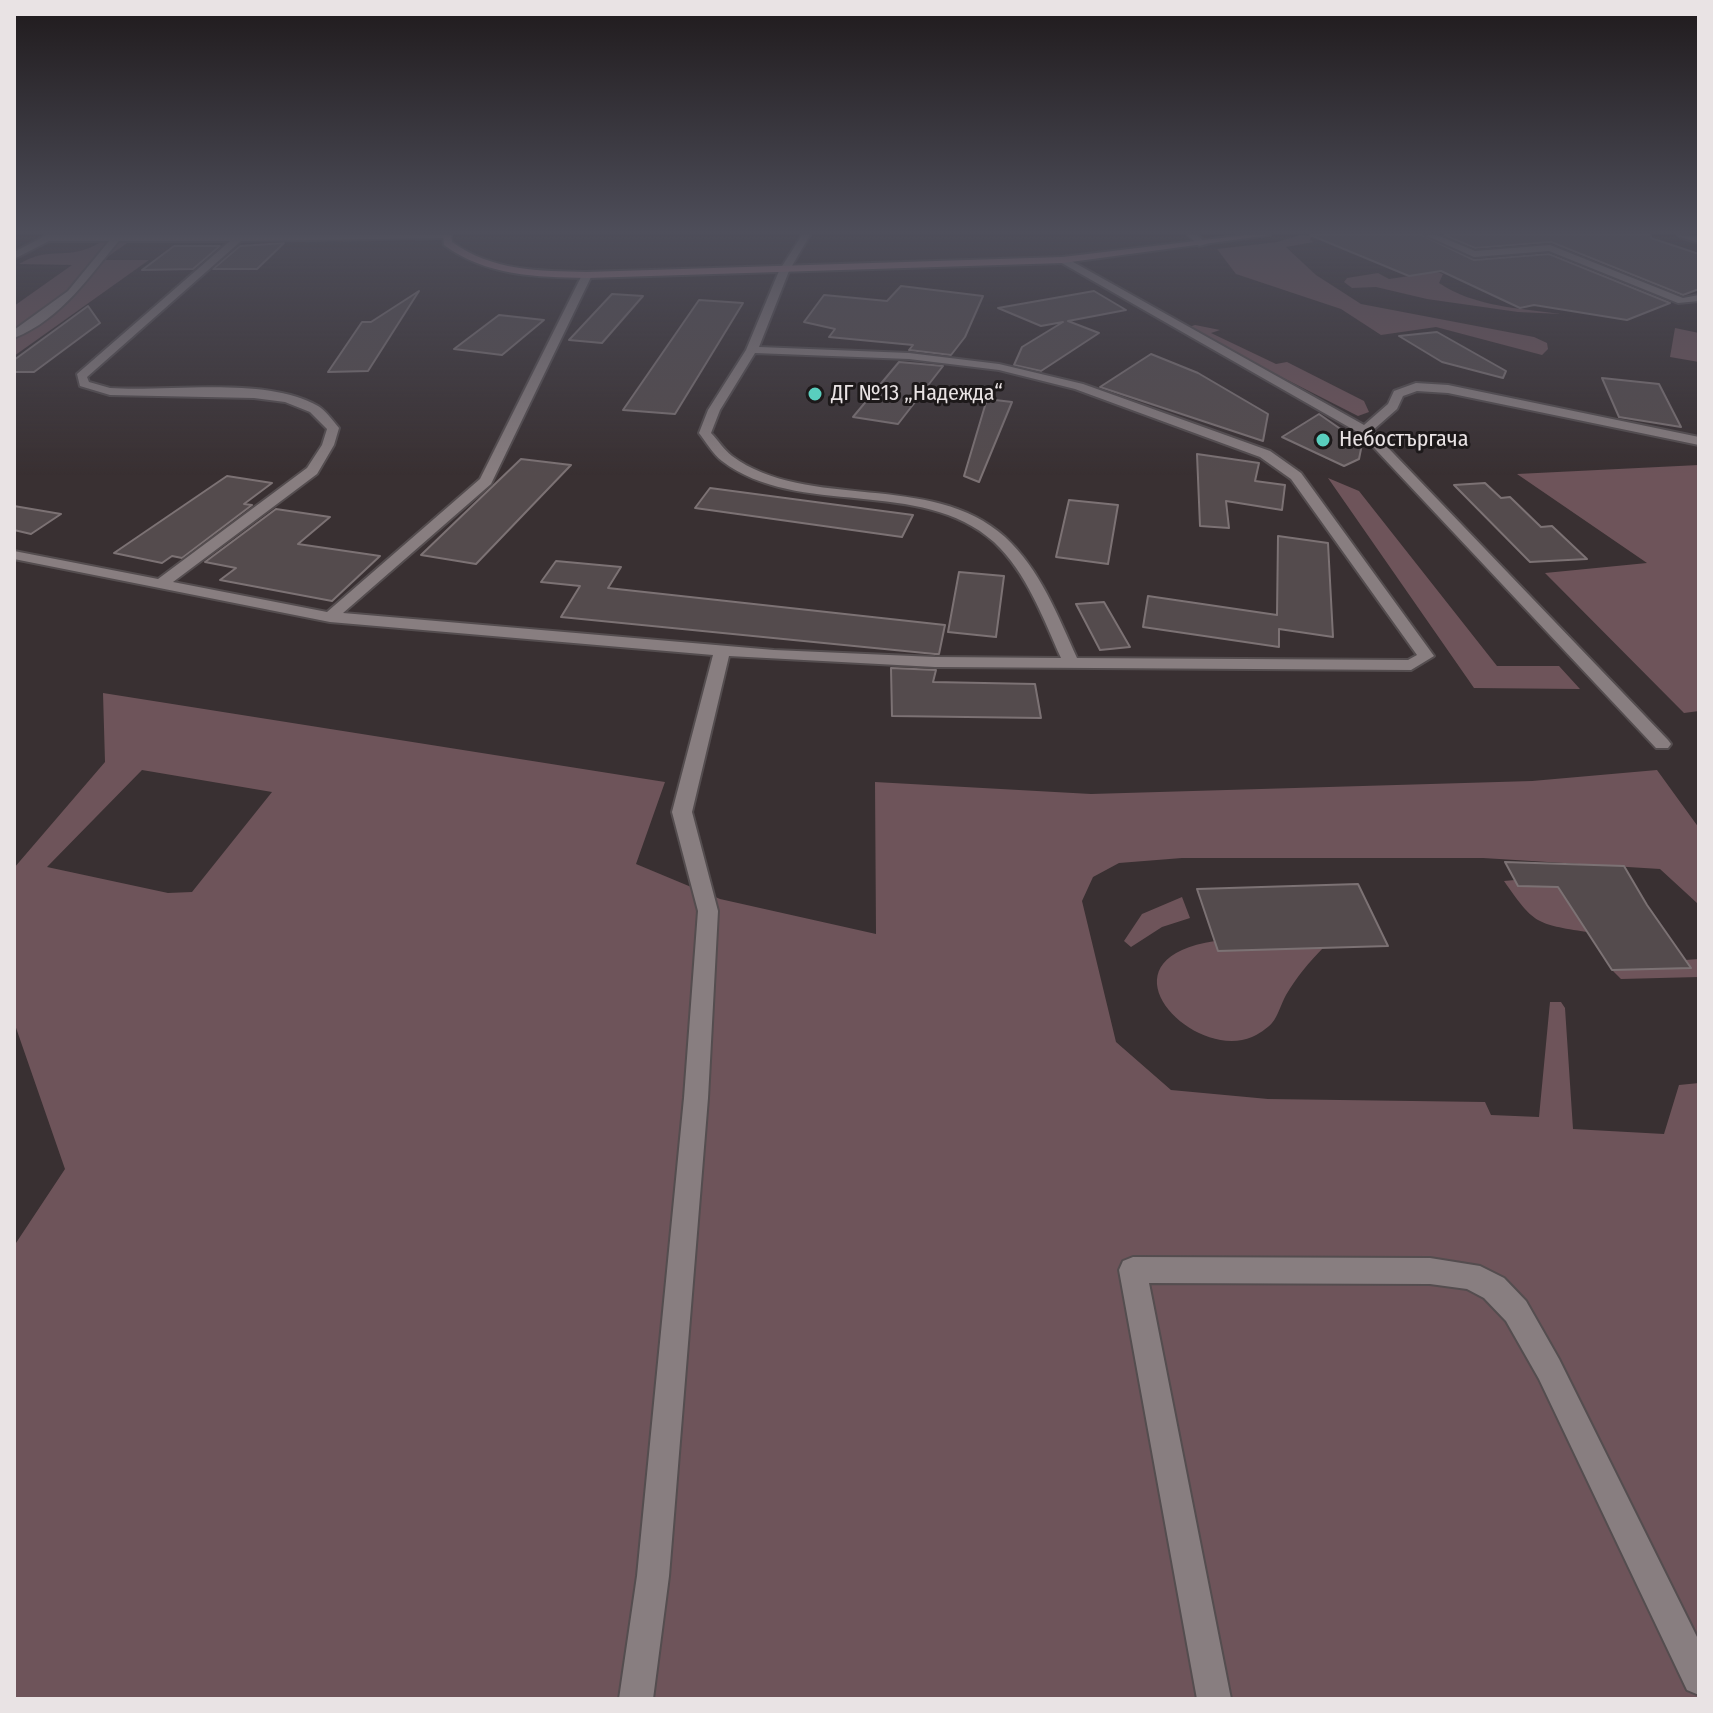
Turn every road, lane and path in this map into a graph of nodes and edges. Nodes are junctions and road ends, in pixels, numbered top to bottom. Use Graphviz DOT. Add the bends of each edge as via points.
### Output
graph roads {
  1 [pos="41,315"];
  2 [pos="151,315"];
  3 [pos="567,315"];
  4 [pos="766,315"];
  5 [pos="1156,315"];
  6 [pos="14,335"];
  7 [pos="752,350"];
  8 [pos="1365,431"];
  9 [pos="1699,441"];
  10 [pos="14,555"];
  11 [pos="163,582"];
  12 [pos="330,617"];
  13 [pos="722,650"];
  14 [pos="1070,660"];
  15 [pos="1662,744"];
  16 [pos="1699,1678"];
  17 [pos="636,1699"];
  18 [pos="1214,1699"];
  1 -- 6 [label="street"];
  2 -- 11 [label="street" via="81,376 84,384 115,392 230,393 293,401 316,409 333,428 312,471"];
  3 -- 12 [label="street" via="486,481"];
  4 -- 7 [label="street"];
  5 -- 8 [label="street"];
  7 -- 14 [label="street" via="714,410 705,433 713,449 736,468 771,480 888,497 984,527 1021,561"];
  7 -- 14 [label="street" via="909,356 999,367 1079,386 1265,454 1296,476 1426,656 1411,665"];
  8 -- 9 [label="street" via="1393,406 1398,394 1416,387 1448,389"];
  8 -- 15 [label="street"];
  10 -- 11 [label="street"];
  11 -- 12 [label="street"];
  12 -- 13 [label="street"];
  13 -- 14 [label="street" via="935,662"];
  13 -- 17 [label="street" via="682,812 708,911 653,1576"];
  16 -- 18 [label="street" via="1549,1369 1516,1311 1494,1288 1470,1276 1430,1271 1133,1270"];
}
